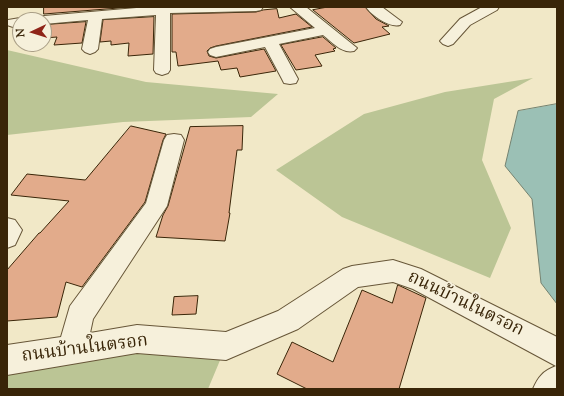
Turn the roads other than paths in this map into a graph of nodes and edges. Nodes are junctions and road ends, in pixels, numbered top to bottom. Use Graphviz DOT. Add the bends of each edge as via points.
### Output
graph roads {
  1 [pos="256,7"];
  2 [pos="297,7"];
  3 [pos="373,7"];
  4 [pos="492,7"];
  5 [pos="163,9"];
  6 [pos="96,16"];
  7 [pos="52,19"];
  8 [pos="395,22"];
  9 [pos="326,30"];
  10 [pos="270,41"];
  11 [pos="448,41"];
  12 [pos="349,48"];
  13 [pos="90,49"];
  14 [pos="216,52"];
  15 [pos="162,70"];
  16 [pos="290,79"];
  17 [pos="174,140"];
  18 [pos="7,227"];
  19 [pos="7,238"];
  20 [pos="72,350"];
  21 [pos="557,352"];
  22 [pos="7,360"];
  23 [pos="557,380"];
  24 [pos="548,389"];
  1 -- 5 [label="street"];
  2 -- 9 [label="street"];
  3 -- 8 [label="street"];
  4 -- 11 [label="street" via="465,22"];
  5 -- 6 [label="street"];
  5 -- 15 [label="street"];
  6 -- 7 [label="street"];
  6 -- 13 [label="street"];
  9 -- 10 [label="street"];
  9 -- 12 [label="street"];
  10 -- 14 [label="street"];
  10 -- 16 [label="street"];
  17 -- 20 [label="street" via="156,206 80,315"];
  18 -- 19 [label="street" via="10,230"];
  20 -- 21 [label="street, ถนนบ้านในตรอก" via="137,339 226,346 288,320 352,277 393,271 422,280"];
  20 -- 22 [label="street, ถนนบ้านในตรอก"];
  23 -- 24 [label="street"];
}
